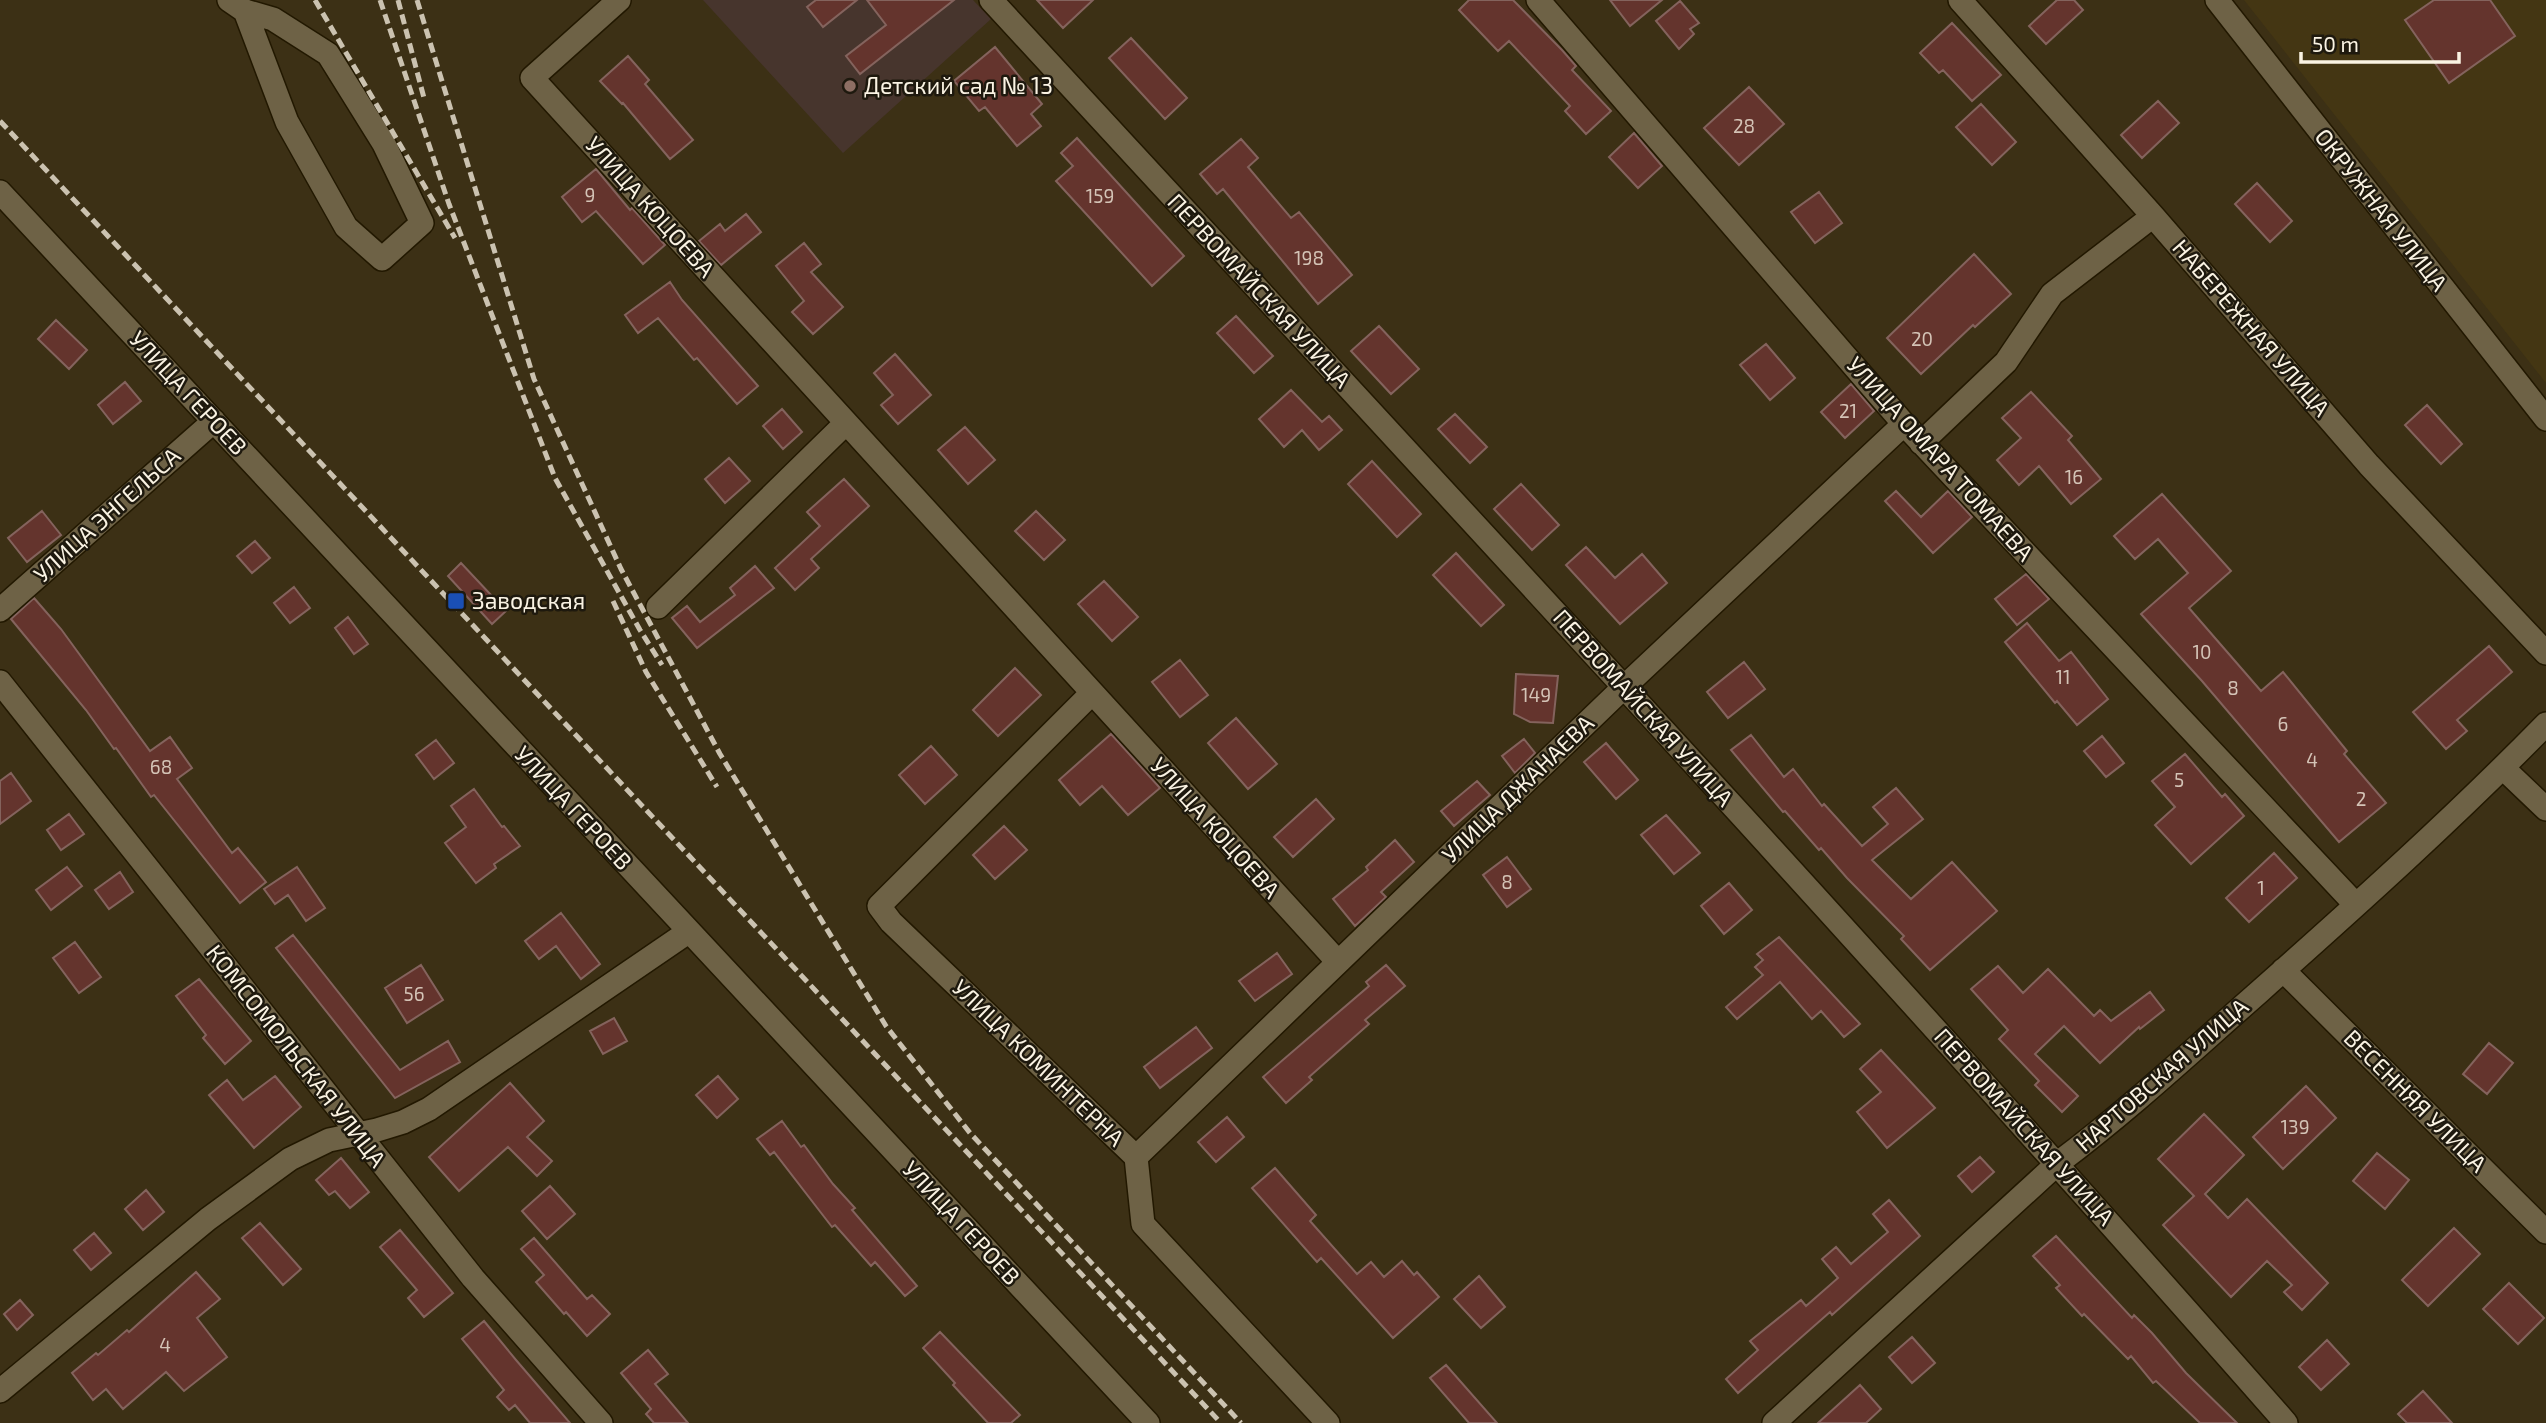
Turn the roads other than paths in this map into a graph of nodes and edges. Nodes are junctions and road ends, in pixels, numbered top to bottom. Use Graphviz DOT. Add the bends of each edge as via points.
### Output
graph roads {
  1 [pos="620,0"];
  2 [pos="991,0"];
  3 [pos="1538,0"];
  4 [pos="1960,0"];
  5 [pos="2217,0"];
  6 [pos="237,6"];
  7 [pos="0,192"];
  8 [pos="2153,216"];
  9 [pos="2546,419"];
  10 [pos="214,421"];
  11 [pos="846,423"];
  12 [pos="1904,424"];
  13 [pos="1921,443"];
  14 [pos="658,607"];
  15 [pos="0,610"];
  16 [pos="2546,653"];
  17 [pos="0,682"];
  18 [pos="1624,687"];
  19 [pos="1092,693"];
  20 [pos="2546,724"];
  21 [pos="2504,768"];
  22 [pos="2546,809"];
  23 [pos="2356,905"];
  24 [pos="688,932"];
  25 [pos="1338,962"];
  26 [pos="2283,970"];
  27 [pos="356,1133"];
  28 [pos="1136,1157"];
  29 [pos="2058,1163"];
  30 [pos="2546,1232"];
  31 [pos="0,1391"];
  32 [pos="601,1423"];
  33 [pos="1148,1423"];
  34 [pos="1328,1423"];
  35 [pos="1774,1423"];
  36 [pos="2287,1423"];
  1 -- 11 [label="street, УЛИЦА КОЦОЕВА" via="532,78"];
  2 -- 18 [label="street, ПЕРВОМАЙСКАЯ УЛИЦА"];
  3 -- 12 [label="street, УЛИЦА ОМАРА ТОМАЕВА"];
  4 -- 8 [label="street, НАБЕРЕЖНАЯ УЛИЦА"];
  5 -- 9 [label="street, ОКРУЖНАЯ УЛИЦА"];
  6 -- 6 [label="street" via="273,19 328,54 384,144 422,223 382,259 346,227 287,122"];
  7 -- 10 [label="street, УЛИЦА ГЕРОЕВ"];
  8 -- 13 [label="street" via="2052,294 2006,362"];
  8 -- 16 [label="street, НАБЕРЕЖНАЯ УЛИЦА" via="2369,464"];
  10 -- 15 [label="street, УЛИЦА ЭНГЕЛЬСА"];
  10 -- 24 [label="street, УЛИЦА ГЕРОЕВ"];
  11 -- 14 [label="street"];
  11 -- 19 [label="street, УЛИЦА КОЦОЕВА"];
  12 -- 13 [label="street, УЛИЦА ОМАРА ТОМАЕВА"];
  12 -- 18 [label="street, УЛИЦА ДЖАНАЕВА"];
  13 -- 23 [label="street, УЛИЦА ОМАРА ТОМАЕВА"];
  17 -- 27 [label="street, КОМСОМОЛЬСКАЯ УЛИЦА"];
  18 -- 25 [label="street, УЛИЦА ДЖАНАЕВА"];
  18 -- 29 [label="street, ПЕРВОМАЙСКАЯ УЛИЦА"];
  19 -- 25 [label="street, УЛИЦА КОЦОЕВА"];
  19 -- 28 [label="street, УЛИЦА КОМИНТЕРНА" via="879,906"];
  20 -- 21 [label="street, НАРТОВСКАЯ УЛИЦА"];
  21 -- 22 [label="street"];
  21 -- 23 [label="street, НАРТОВСКАЯ УЛИЦА"];
  23 -- 26 [label="street, НАРТОВСКАЯ УЛИЦА"];
  24 -- 27 [label="street" via="429,1110 403,1122"];
  24 -- 33 [label="street, УЛИЦА ГЕРОЕВ"];
  25 -- 28 [label="street, УЛИЦА ДЖАНАЕВА"];
  26 -- 29 [label="street, НАРТОВСКАЯ УЛИЦА" via="2107,1127"];
  26 -- 30 [label="street, ВЕСЕННЯЯ УЛИЦА"];
  27 -- 31 [label="street" via="290,1159 208,1220"];
  27 -- 32 [label="street, КОМСОМОЛЬСКАЯ УЛИЦА" via="473,1278"];
  28 -- 34 [label="street, УЛИЦА КОМИНТЕРНА" via="1143,1224"];
  29 -- 35 [label="street, НАРТОВСКАЯ УЛИЦА"];
  29 -- 36 [label="street, ПЕРВОМАЙСКАЯ УЛИЦА"];
}
